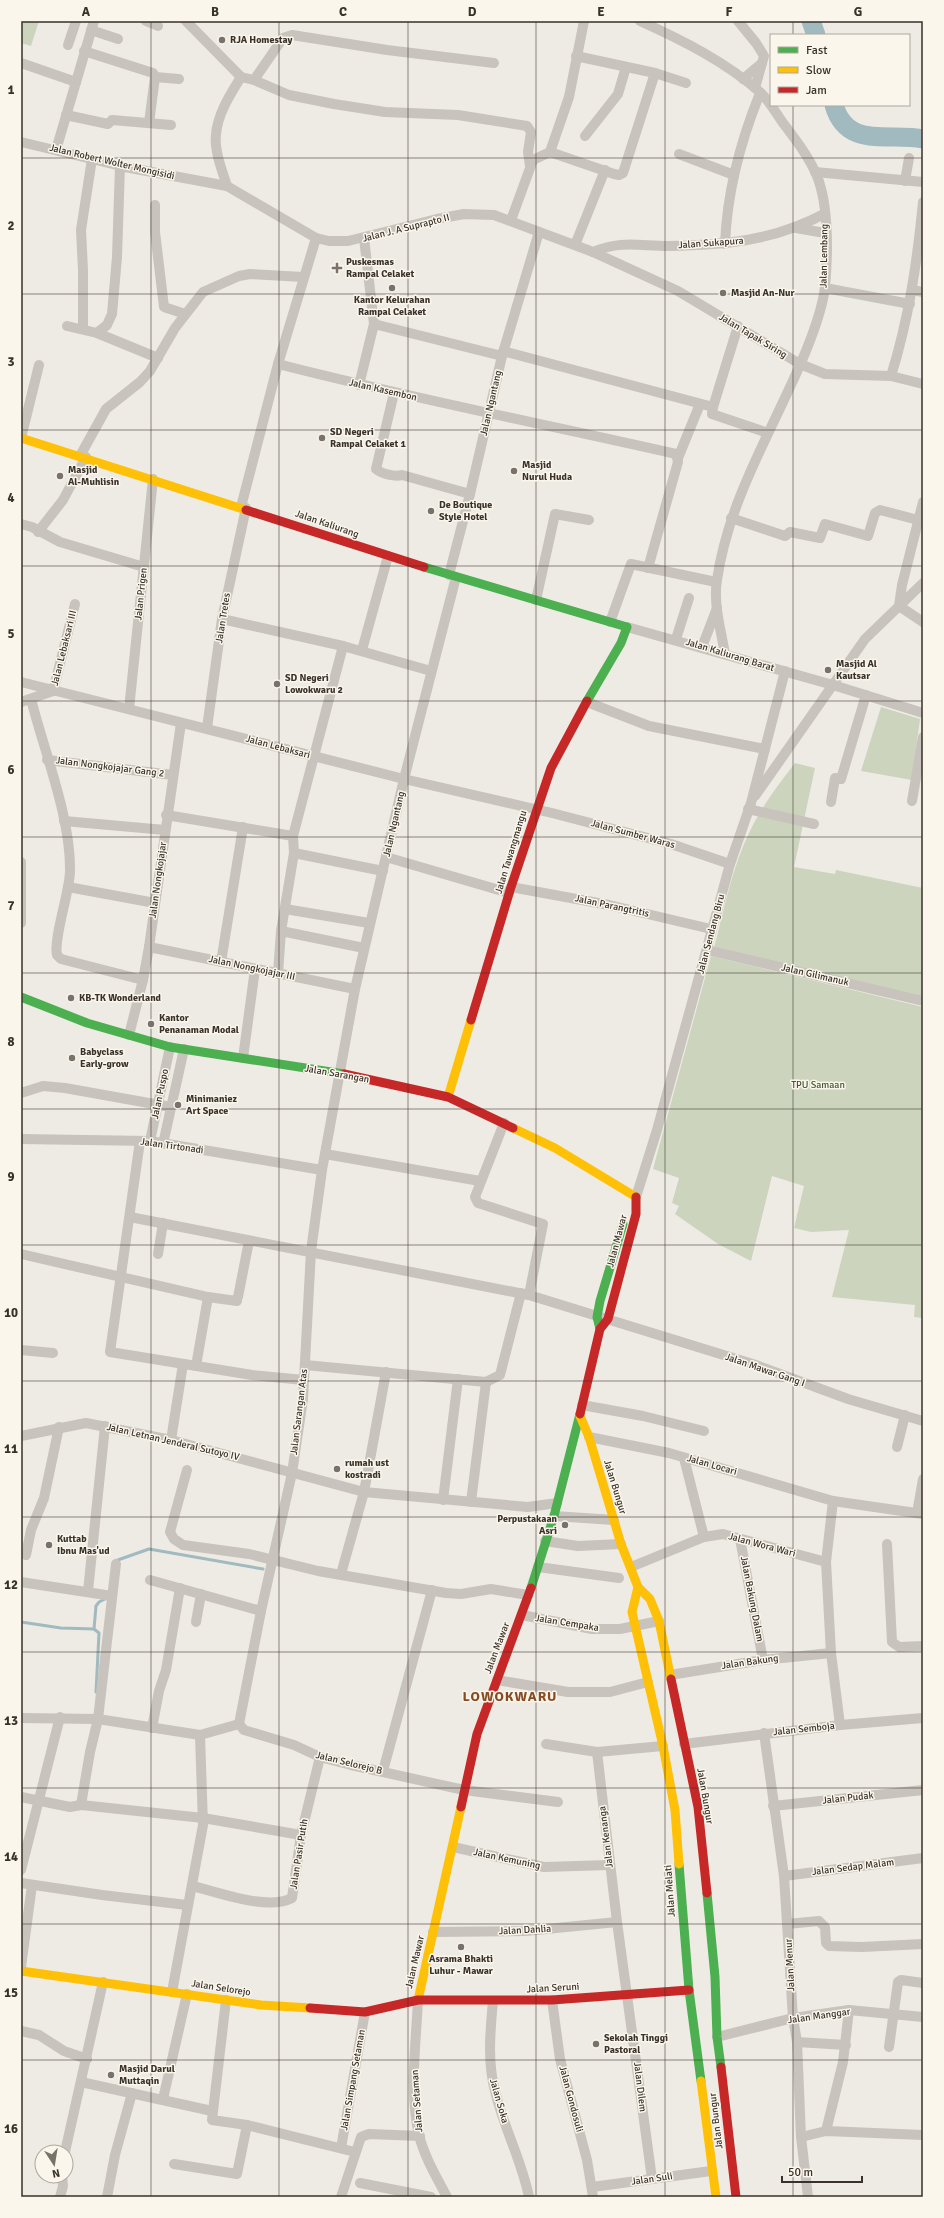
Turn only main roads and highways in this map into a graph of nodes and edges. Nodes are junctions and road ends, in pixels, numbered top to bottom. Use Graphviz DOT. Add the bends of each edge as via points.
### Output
graph roads {
  1 [pos="21,438"];
  2 [pos="627,627"];
  3 [pos="21,997"];
  4 [pos="448,1097"];
  5 [pos="636,1197"];
  6 [pos="600,1329"];
  7 [pos="580,1416"];
  8 [pos="638,1587"];
  9 [pos="686,1808"];
  10 [pos="21,1971"];
  11 [pos="689,1990"];
  12 [pos="418,2000"];
  13 [pos="716,2197"];
  14 [pos="736,2197"];
  1 -- 2 [label="main road, Jalan Kaliurang" via="452,576"];
  2 -- 4 [label="main road, Jalan Tawangmangu" via="621,644 551,768 510,890"];
  3 -- 4 [label="main road, Jalan Sarangan" via="87,1022 170,1047 340,1073"];
  4 -- 5 [label="main road, Jalan Sarangan" via="581,1162"];
  5 -- 6 [label="main road, Jalan Mawar" via="636,1214 608,1319"];
  5 -- 6 [label="main road, Jalan Mawar" via="627,1213 597,1317"];
  6 -- 7 [label="main road, Jalan Mawar"];
  7 -- 8 [label="main road, Jalan Bungur" via="589,1437 621,1544"];
  7 -- 12 [label="main road, Jalan Mawar" via="538,1567 476,1734"];
  8 -- 9 [label="main road, Jalan Melati" via="633,1607 635,1627 663,1746"];
  8 -- 9 [label="main road, Jalan Bungur" via="650,1599 659,1621 684,1744"];
  9 -- 11 [label="main road, Jalan Melati"];
  9 -- 14 [label="main road, Jalan Bungur" via="715,1977 717,2037"];
  10 -- 12 [label="main road, Jalan Selorejo" via="226,2000 365,2012"];
  11 -- 12 [label="main road, Jalan Seruni" via="552,2000"];
  11 -- 13 [label="main road, Jalan Melati"];
}
